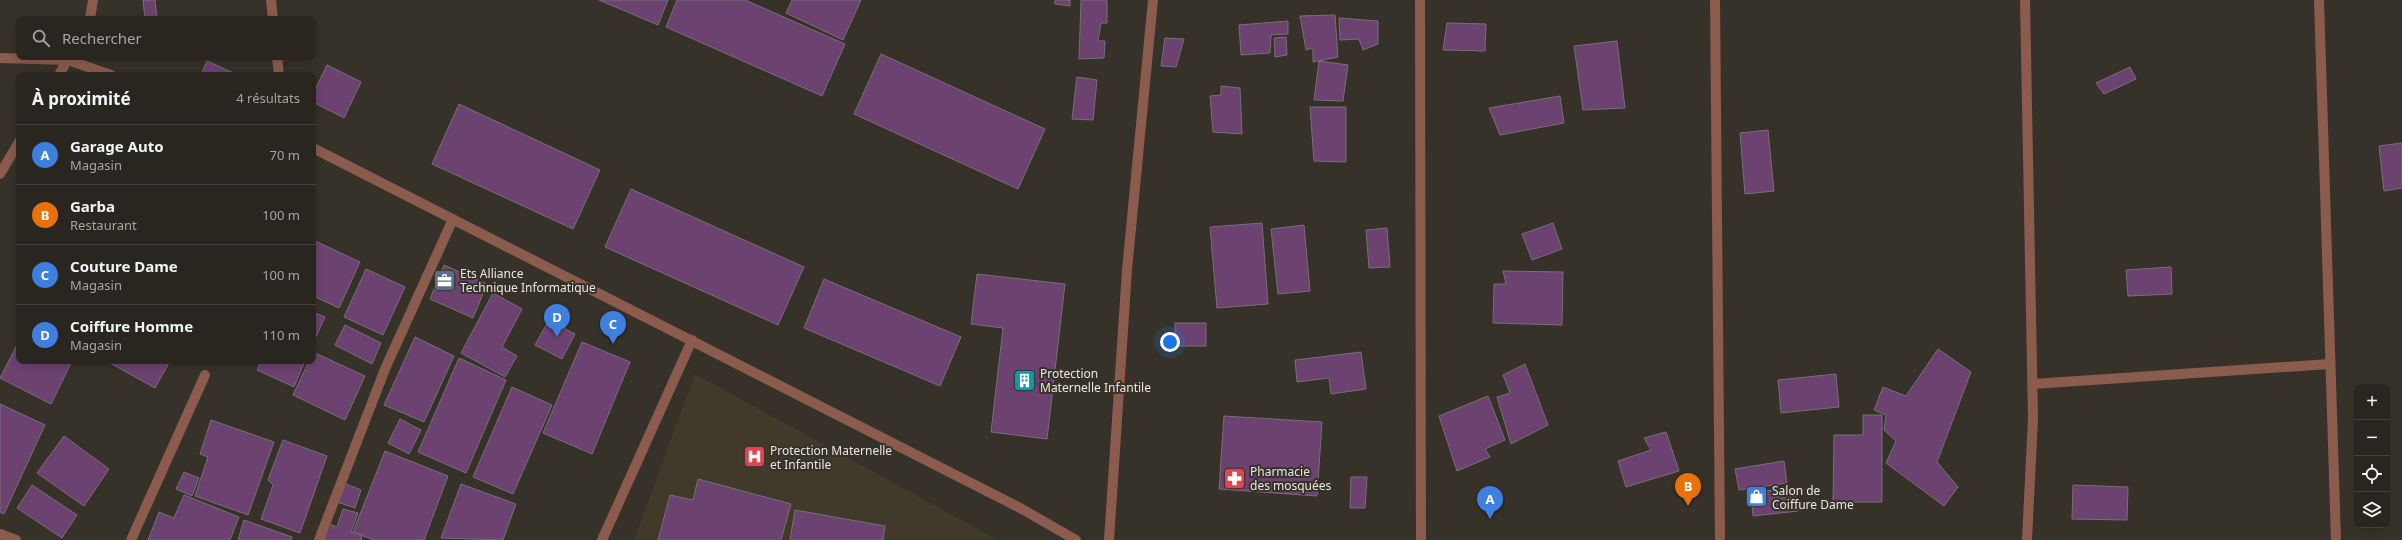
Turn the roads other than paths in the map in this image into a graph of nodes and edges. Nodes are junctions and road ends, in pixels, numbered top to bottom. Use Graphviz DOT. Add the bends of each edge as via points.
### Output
graph roads {
  1 [pos="93,0"];
  2 [pos="270,0"];
  3 [pos="1153,0"];
  4 [pos="1420,0"];
  5 [pos="1714,0"];
  6 [pos="2025,0"];
  7 [pos="2319,0"];
  8 [pos="90,16"];
  9 [pos="273,16"];
  10 [pos="0,58"];
  11 [pos="16,58"];
  12 [pos="67,60"];
  13 [pos="71,60"];
  14 [pos="278,60"];
  15 [pos="61,72"];
  16 [pos="103,72"];
  17 [pos="280,72"];
  18 [pos="16,147"];
  19 [pos="316,150"];
  20 [pos="0,174"];
  21 [pos="453,219"];
  22 [pos="692,340"];
  23 [pos="2330,364"];
  24 [pos="205,375"];
  25 [pos="2033,384"];
  26 [pos="0,534"];
  27 [pos="16,540"];
  28 [pos="131,540"];
  29 [pos="319,540"];
  30 [pos="602,540"];
  31 [pos="1076,540"];
  32 [pos="1109,540"];
  33 [pos="1421,540"];
  34 [pos="1720,540"];
  35 [pos="2027,540"];
  36 [pos="2336,540"];
  1 -- 8 [label="street"];
  2 -- 9 [label="street"];
  3 -- 32 [label="street" via="1127,270"];
  4 -- 33 [label="street"];
  5 -- 34 [label="street"];
  6 -- 25 [label="street"];
  7 -- 23 [label="street"];
  10 -- 11 [label="street"];
  12 -- 15 [label="street"];
  13 -- 16 [label="street"];
  14 -- 17 [label="street"];
  18 -- 20 [label="street"];
  19 -- 21 [label="street"];
  21 -- 22 [label="street"];
  21 -- 29 [label="street" via="385,369"];
  22 -- 30 [label="street"];
  22 -- 31 [label="street" via="1022,508"];
  23 -- 25 [label="street"];
  23 -- 36 [label="street"];
  24 -- 28 [label="street"];
  25 -- 35 [label="street"];
  26 -- 27 [label="street"];
}
